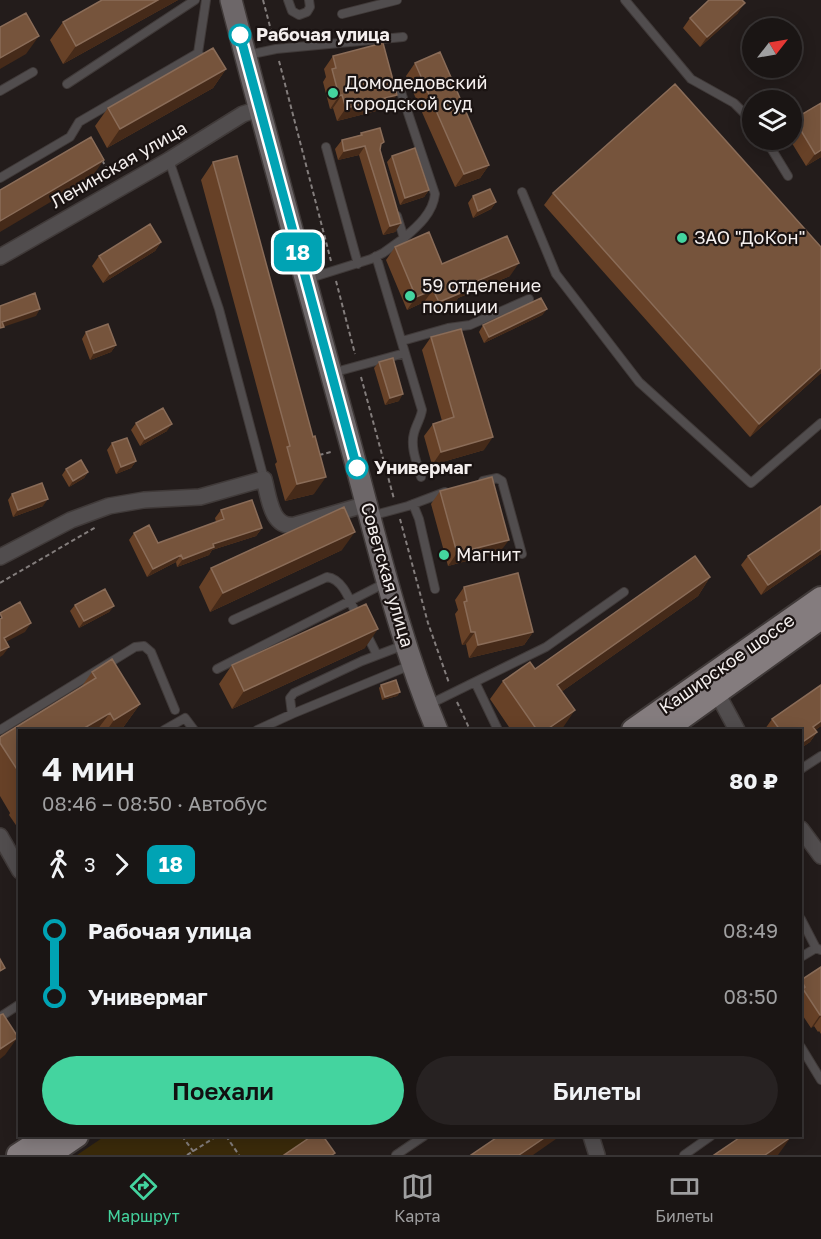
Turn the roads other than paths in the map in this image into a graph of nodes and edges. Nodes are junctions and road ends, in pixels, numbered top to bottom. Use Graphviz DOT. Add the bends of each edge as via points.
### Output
graph roads {
  1 [pos="195,0"];
  2 [pos="206,0"];
  3 [pos="231,0"];
  4 [pos="288,0"];
  5 [pos="309,0"];
  6 [pos="397,0"];
  7 [pos="625,0"];
  8 [pos="342,14"];
  9 [pos="403,37"];
  10 [pos="198,53"];
  11 [pos="245,55"];
  12 [pos="207,66"];
  13 [pos="33,72"];
  14 [pos="67,84"];
  15 [pos="400,89"];
  16 [pos="0,91"];
  17 [pos="259,109"];
  18 [pos="742,111"];
  19 [pos="326,147"];
  20 [pos="772,150"];
  21 [pos="169,160"];
  22 [pos="788,176"];
  23 [pos="0,178"];
  24 [pos="522,192"];
  25 [pos="395,207"];
  26 [pos="404,238"];
  27 [pos="376,256"];
  28 [pos="0,257"];
  29 [pos="358,264"];
  30 [pos="306,280"];
  31 [pos="529,299"];
  32 [pos="402,341"];
  33 [pos="405,353"];
  34 [pos="331,373"];
  35 [pos="821,423"];
  36 [pos="421,477"];
  37 [pos="264,479"];
  38 [pos="471,485"];
  39 [pos="450,490"];
  40 [pos="413,504"];
  41 [pos="368,510"];
  42 [pos="522,554"];
  43 [pos="0,557"];
  44 [pos="388,582"];
  45 [pos="435,589"];
  46 [pos="624,592"];
  47 [pos="821,598"];
  48 [pos="350,601"];
  49 [pos="821,618"];
  50 [pos="233,620"];
  51 [pos="406,644"];
  52 [pos="377,655"];
  53 [pos="412,664"];
  54 [pos="217,669"];
  55 [pos="475,682"];
  56 [pos="717,693"];
  57 [pos="427,705"];
  58 [pos="175,710"];
  59 [pos="292,714"];
  60 [pos="166,729"];
  61 [pos="193,729"];
  62 [pos="259,729"];
  63 [pos="433,729"];
  64 [pos="498,729"];
  65 [pos="634,729"];
  66 [pos="666,729"];
  67 [pos="736,729"];
  68 [pos="0,730"];
  69 [pos="821,756"];
  70 [pos="802,768"];
  71 [pos="0,836"];
  72 [pos="803,836"];
  73 [pos="821,856"];
  74 [pos="18,868"];
  75 [pos="802,921"];
  76 [pos="819,949"];
  77 [pos="802,957"];
  78 [pos="18,1005"];
  79 [pos="0,1017"];
  80 [pos="802,1049"];
  81 [pos="821,1080"];
  82 [pos="45,1137"];
  83 [pos="76,1137"];
  84 [pos="423,1137"];
  85 [pos="591,1137"];
  86 [pos="710,1137"];
  87 [pos="18,1155"];
  88 [pos="49,1155"];
  89 [pos="396,1155"];
  90 [pos="597,1155"];
  91 [pos="684,1155"];
  1 -- 14 [label="lane"];
  2 -- 10 [label="lane"];
  3 -- 11 [label="main road, Советская улица"];
  4 -- 5 [label="lane" via="292,11 299,15 308,12"];
  6 -- 8 [label="lane"];
  7 -- 18 [label="lane" via="691,79"];
  9 -- 11 [label="lane"];
  10 -- 12 [label="lane"];
  10 -- 23 [label="lane" via="79,122 70,137"];
  11 -- 17 [label="main road, Советская улица"];
  13 -- 16 [label="lane"];
  15 -- 26 [label="lane" via="435,194 426,216"];
  17 -- 21 [label="street, Ленинская улица" via="243,114"];
  17 -- 30 [label="main road, Советская улица"];
  19 -- 29 [label="lane"];
  20 -- 22 [label="lane"];
  21 -- 28 [label="street, Ленинская улица"];
  21 -- 37 [label="lane" via="219,309"];
  24 -- 35 [label="lane" via="556,274 639,382 751,483"];
  25 -- 26 [label="lane"];
  26 -- 27 [label="lane"];
  27 -- 29 [label="lane"];
  27 -- 32 [label="lane"];
  29 -- 30 [label="lane"];
  30 -- 34 [label="main road, Советская улица"];
  31 -- 32 [label="lane" via="470,326"];
  32 -- 33 [label="lane"];
  33 -- 34 [label="lane"];
  33 -- 36 [label="lane" via="422,410 413,442"];
  34 -- 41 [label="main road, Советская улица"];
  37 -- 41 [label="street" via="276,518 287,526"];
  37 -- 43 [label="street" via="200,497 108,506 70,520"];
  38 -- 42 [label="lane" via="494,478 502,481"];
  39 -- 40 [label="lane"];
  40 -- 41 [label="lane"];
  40 -- 45 [label="lane"];
  41 -- 44 [label="main road, Советская улица"];
  44 -- 48 [label="lane"];
  44 -- 51 [label="main road, Советская улица"];
  46 -- 55 [label="lane" via="554,643"];
  47 -- 65 [label="main road, Каширское шоссе"];
  48 -- 50 [label="lane" via="338,581 327,577"];
  48 -- 52 [label="lane"];
  48 -- 54 [label="lane"];
  49 -- 56 [label="main road, Каширское шоссе"];
  51 -- 52 [label="lane"];
  51 -- 53 [label="main road, Советская улица"];
  52 -- 59 [label="lane" via="292,694"];
  53 -- 57 [label="main road, Советская улица"];
  53 -- 59 [label="lane"];
  55 -- 57 [label="lane"];
  55 -- 64 [label="lane"];
  56 -- 66 [label="main road, Каширское шоссе"];
  56 -- 67 [label="street"];
  57 -- 63 [label="main road, Советская улица"];
  58 -- 68 [label="lane" via="152,652 144,646 135,647"];
  59 -- 62 [label="lane"];
  60 -- 61 [label="lane" via="185,718"];
  69 -- 70 [label="lane"];
  71 -- 74 [label="street"];
  72 -- 73 [label="street"];
  75 -- 76 [label="lane"];
  76 -- 77 [label="lane"];
  78 -- 79 [label="lane"];
  80 -- 81 [label="lane"];
  82 -- 87 [label="main road"];
  83 -- 88 [label="main road"];
  84 -- 89 [label="lane"];
  85 -- 90 [label="street"];
  86 -- 91 [label="lane"];
}
